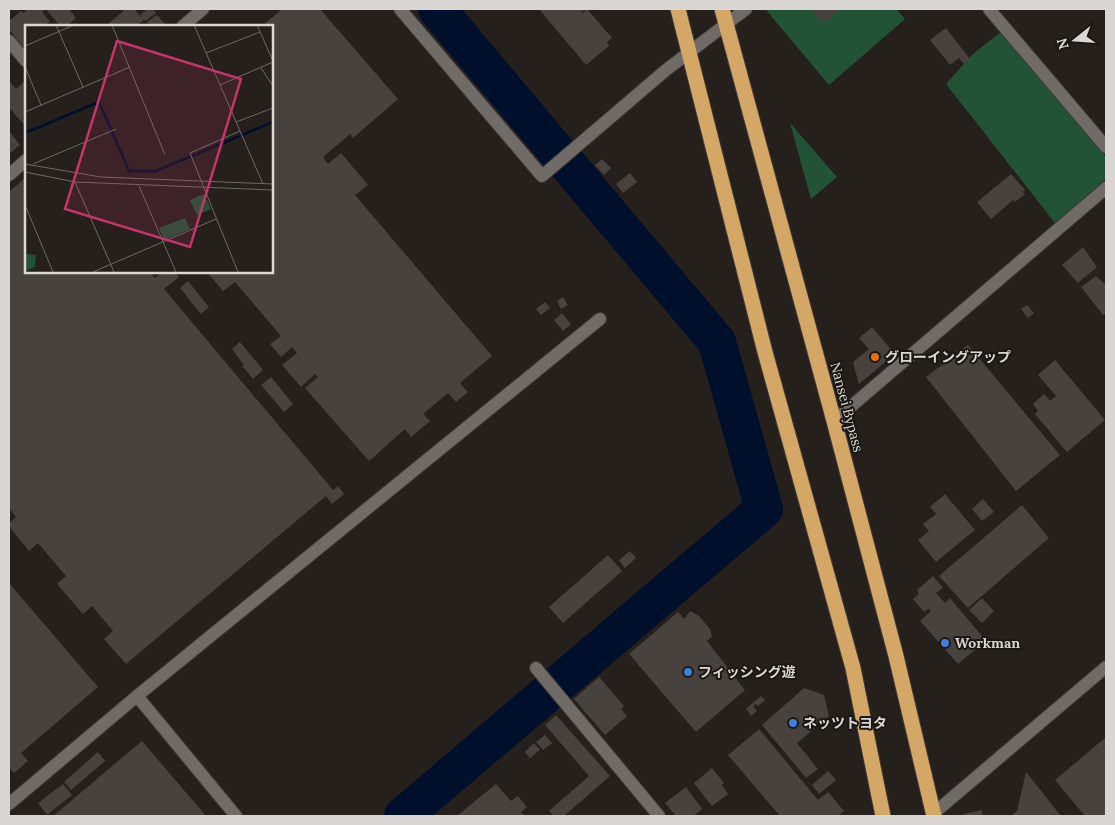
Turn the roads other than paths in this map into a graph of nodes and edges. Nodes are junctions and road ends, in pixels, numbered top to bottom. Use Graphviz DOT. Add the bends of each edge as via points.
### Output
graph roads {
  1 [pos="203,9"];
  2 [pos="400,9"];
  3 [pos="678,9"];
  4 [pos="722,9"];
  5 [pos="746,9"];
  6 [pos="989,9"];
  7 [pos="184,25"];
  8 [pos="726,25"];
  9 [pos="9,41"];
  10 [pos="689,53"];
  11 [pos="25,61"];
  12 [pos="1106,147"];
  13 [pos="25,161"];
  14 [pos="9,176"];
  15 [pos="1106,188"];
  16 [pos="600,319"];
  17 [pos="834,421"];
  18 [pos="1106,667"];
  19 [pos="536,668"];
  20 [pos="137,696"];
  21 [pos="9,804"];
  22 [pos="934,815"];
  23 [pos="236,816"];
  24 [pos="659,816"];
  25 [pos="883,816"];
  1 -- 7 [label="street"];
  2 -- 10 [label="street" via="542,176"];
  3 -- 10 [label="highway"];
  4 -- 8 [label="highway, Nansei Bypass"];
  5 -- 8 [label="street"];
  6 -- 12 [label="street"];
  8 -- 10 [label="street"];
  8 -- 17 [label="highway, Nansei Bypass"];
  9 -- 11 [label="street"];
  10 -- 25 [label="highway" via="765,352 853,668"];
  13 -- 14 [label="street"];
  15 -- 17 [label="street"];
  16 -- 20 [label="street"];
  17 -- 22 [label="highway, Nansei Bypass"];
  18 -- 22 [label="street"];
  19 -- 24 [label="street"];
  20 -- 21 [label="street"];
  20 -- 23 [label="street"];
}
